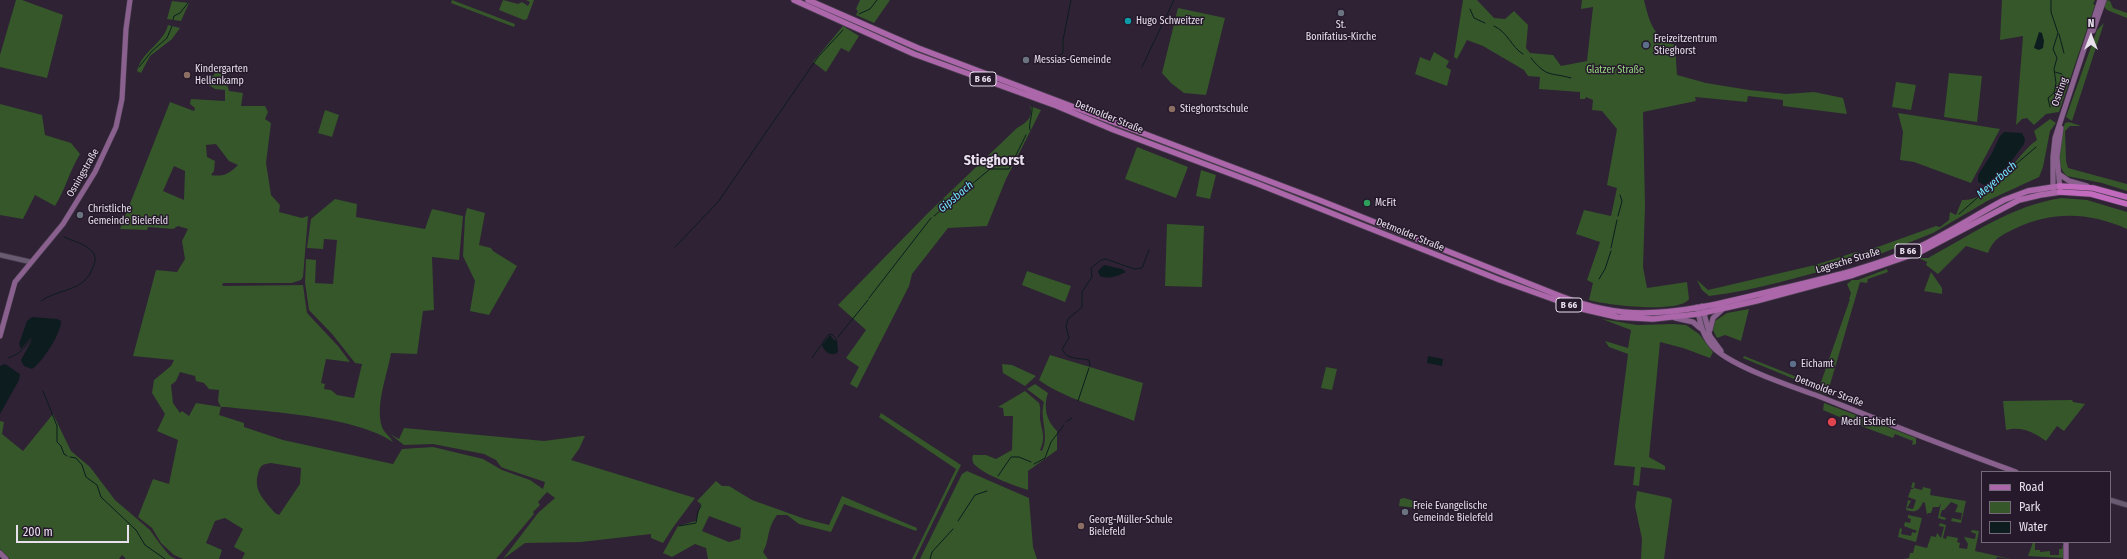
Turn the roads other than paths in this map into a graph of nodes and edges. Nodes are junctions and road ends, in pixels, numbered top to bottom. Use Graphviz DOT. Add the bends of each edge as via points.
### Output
graph roads {
  1 [pos="130,0"];
  2 [pos="794,0"];
  3 [pos="808,0"];
  4 [pos="2100,0"];
  5 [pos="2104,0"];
  6 [pos="912,46"];
  7 [pos="908,52"];
  8 [pos="1129,128"];
  9 [pos="1128,135"];
  10 [pos="2059,174"];
  11 [pos="2053,186"];
  12 [pos="2060,186"];
  13 [pos="2094,188"];
  14 [pos="2060,192"];
  15 [pos="2054,193"];
  16 [pos="1305,195"];
  17 [pos="2127,197"];
  18 [pos="1302,202"];
  19 [pos="2127,204"];
  20 [pos="1353,214"];
  21 [pos="1350,221"];
  22 [pos="0,255"];
  23 [pos="31,262"];
  24 [pos="1490,268"];
  25 [pos="1489,275"];
  26 [pos="1700,306"];
  27 [pos="1725,308"];
  28 [pos="1701,313"];
  29 [pos="1672,318"];
  30 [pos="1707,335"];
  31 [pos="0,336"];
  32 [pos="2013,471"];
  33 [pos="2111,500"];
  34 [pos="2127,505"];
  35 [pos="2066,543"];
  36 [pos="0,553"];
  37 [pos="6,559"];
  38 [pos="2066,559"];
  1 -- 23 [label="main road, Osningstraße" via="122,99 116,127 88,185 59,230"];
  2 -- 7 [label="main road, Detmolder Straße / B 66"];
  3 -- 6 [label="main road, Detmolder Straße / B 66"];
  4 -- 11 [label="main road, Ostring" via="2055,138"];
  5 -- 10 [label="main road, Ostring" via="2060,132 2057,152"];
  6 -- 7 [label="main road"];
  6 -- 8 [label="main road, Detmolder Straße / B 66"];
  7 -- 9 [label="main road, Detmolder Straße / B 66"];
  8 -- 9 [label="main road"];
  8 -- 16 [label="main road, Detmolder Straße / B 66"];
  9 -- 18 [label="main road, Detmolder Straße / B 66"];
  10 -- 12 [label="main road, Ostring"];
  10 -- 13 [label="main road" via="2069,181"];
  11 -- 12 [label="main road, Lagesche Straße / B 66"];
  11 -- 15 [label="main road, Ostring"];
  11 -- 26 [label="main road, Lagesche Straße / B 66" via="2028,191 2004,200 1929,242 1880,261 1801,284"];
  12 -- 13 [label="highway, Lagesche Straße / B 66"];
  12 -- 14 [label="main road, Ostring"];
  13 -- 17 [label="highway, Lagesche Straße / B 66"];
  14 -- 15 [label="main road, Lagesche Straße / B 66"];
  14 -- 19 [label="highway, Lagesche Straße / B 66" via="2091,194"];
  15 -- 27 [label="main road, Lagesche Straße / B 66" via="2030,197 2004,207 1937,244 1895,262 1831,282"];
  16 -- 18 [label="main road"];
  16 -- 20 [label="main road, Detmolder Straße / B 66"];
  18 -- 21 [label="main road, Detmolder Straße / B 66"];
  20 -- 21 [label="main road"];
  20 -- 24 [label="main road, Detmolder Straße / B 66"];
  21 -- 25 [label="main road, Detmolder Straße / B 66"];
  22 -- 23 [label="street"];
  23 -- 31 [label="main road, Osningstraße" via="15,282"];
  24 -- 25 [label="main road"];
  24 -- 26 [label="main road, Detmolder Straße / B 66" via="1570,299 1607,310 1649,313"];
  25 -- 29 [label="main road, Detmolder Straße / B 66" via="1599,314 1630,319"];
  26 -- 28 [label="main road, Detmolder Straße"];
  27 -- 28 [label="main road, Lagesche Straße / B 66"];
  27 -- 30 [label="main road" via="1713,318"];
  28 -- 29 [label="main road, Detmolder Straße / B 66"];
  28 -- 30 [label="main road, Detmolder Straße"];
  29 -- 30 [label="main road" via="1693,322"];
  30 -- 32 [label="main road, Detmolder Straße" via="1727,358"];
  33 -- 34 [label="street"];
  35 -- 38 [label="main road"];
  36 -- 37 [label="main road"];
}
